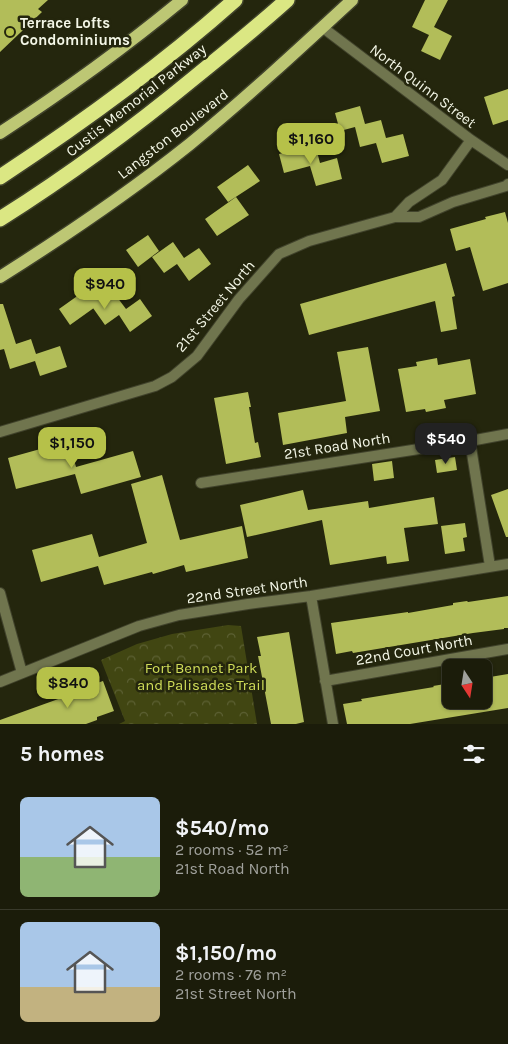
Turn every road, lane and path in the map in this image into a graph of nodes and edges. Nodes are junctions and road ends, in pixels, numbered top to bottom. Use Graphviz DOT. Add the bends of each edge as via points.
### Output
graph roads {
  1 [pos="182,0"];
  2 [pos="235,0"];
  3 [pos="287,0"];
  4 [pos="352,0"];
  5 [pos="322,28"];
  6 [pos="0,133"];
  7 [pos="471,140"];
  8 [pos="508,166"];
  9 [pos="0,177"];
  10 [pos="508,184"];
  11 [pos="395,217"];
  12 [pos="0,219"];
  13 [pos="0,278"];
  14 [pos="0,432"];
  15 [pos="508,434"];
  16 [pos="470,441"];
  17 [pos="201,483"];
  18 [pos="508,564"];
  19 [pos="490,566"];
  20 [pos="0,595"];
  21 [pos="311,596"];
  22 [pos="508,649"];
  23 [pos="22,674"];
  24 [pos="326,681"];
  25 [pos="0,682"];
  26 [pos="333,724"];
  1 -- 6 [label="main road" via="72,85"];
  2 -- 9 [label="highway, Custis Memorial Parkway" via="79,124"];
  3 -- 12 [label="highway, Custis Memorial Parkway" via="130,130"];
  4 -- 5 [label="main road, Langston Boulevard"];
  5 -- 7 [label="street, North Quinn Street"];
  5 -- 13 [label="main road, Langston Boulevard" via="188,145 133,187"];
  7 -- 8 [label="street, North Quinn Street"];
  7 -- 11 [label="street, 21st Street North" via="442,180 409,202"];
  10 -- 11 [label="street, 21st Street North" via="453,202 419,218"];
  11 -- 14 [label="street, 21st Street North" via="309,241 279,254 197,356 172,377 155,386"];
  15 -- 16 [label="street, 21st Road North"];
  16 -- 17 [label="street, 21st Road North"];
  16 -- 19 [label="street"];
  18 -- 19 [label="street, 22nd Street North"];
  19 -- 21 [label="street, 22nd Street North"];
  20 -- 23 [label="street"];
  21 -- 23 [label="street, 22nd Street North" via="179,615 139,626"];
  21 -- 24 [label="street"];
  22 -- 24 [label="street, 22nd Court North"];
  23 -- 25 [label="street, 22nd Street North"];
  24 -- 26 [label="street"];
}
